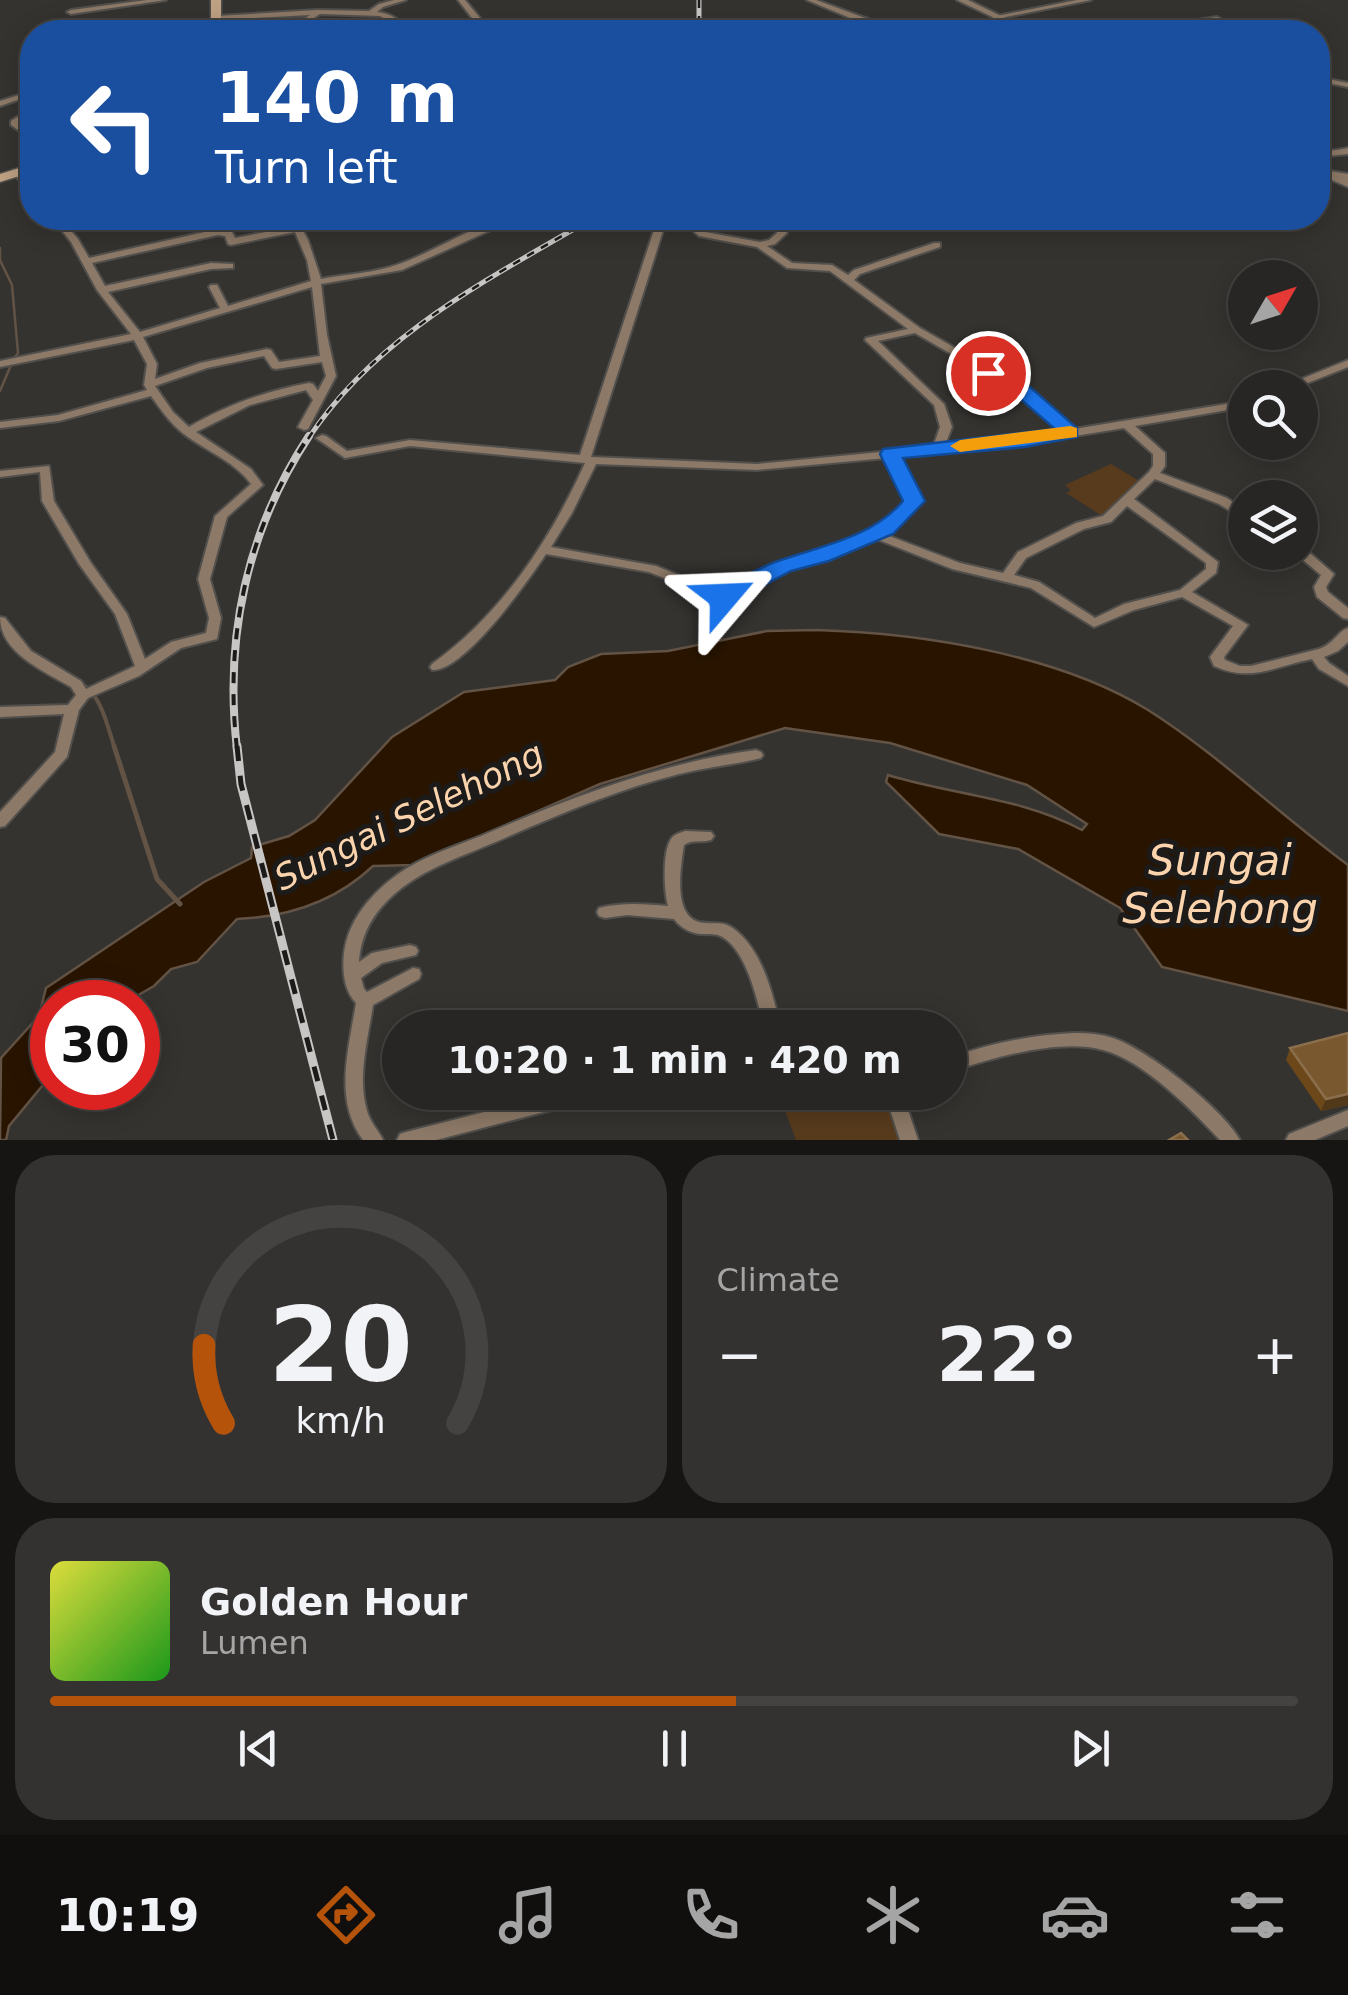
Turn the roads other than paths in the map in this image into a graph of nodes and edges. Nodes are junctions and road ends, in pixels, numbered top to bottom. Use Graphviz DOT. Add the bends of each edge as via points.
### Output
graph roads {
  1 [pos="164,0"];
  2 [pos="216,0"];
  3 [pos="404,0"];
  4 [pos="461,0"];
  5 [pos="810,0"];
  6 [pos="852,0"];
  7 [pos="960,0"];
  8 [pos="1085,0"];
  9 [pos="837,10"];
  10 [pos="71,12"];
  11 [pos="316,12"];
  12 [pos="371,13"];
  13 [pos="996,17"];
  14 [pos="216,18"];
  15 [pos="1217,19"];
  16 [pos="307,20"];
  17 [pos="393,20"];
  18 [pos="476,20"];
  19 [pos="861,20"];
  20 [pos="1003,20"];
  21 [pos="1211,20"];
  22 [pos="1330,81"];
  23 [pos="1348,85"];
  24 [pos="1330,86"];
  25 [pos="20,171"];
  26 [pos="17,172"];
  27 [pos="20,176"];
  28 [pos="0,178"];
  29 [pos="64,230"];
  30 [pos="289,230"];
  31 [pos="300,230"];
  32 [pos="492,230"];
  33 [pos="658,230"];
  34 [pos="699,230"];
  35 [pos="780,230"];
  36 [pos="760,245"];
  37 [pos="937,245"];
  38 [pos="86,261"];
  39 [pos="230,266"];
  40 [pos="849,279"];
  41 [pos="319,282"];
  42 [pos="214,287"];
  43 [pos="102,290"];
  44 [pos="225,308"];
  45 [pos="916,330"];
  46 [pos="137,335"];
  47 [pos="325,358"];
  48 [pos="1348,363"];
  49 [pos="0,364"];
  50 [pos="1318,375"];
  51 [pos="151,388"];
  52 [pos="318,400"];
  53 [pos="1228,407"];
  54 [pos="0,425"];
  55 [pos="1128,426"];
  56 [pos="304,427"];
  57 [pos="188,432"];
  58 [pos="1070,432"];
  59 [pos="322,438"];
  60 [pos="938,448"];
  61 [pos="890,454"];
  62 [pos="588,459"];
  63 [pos="0,474"];
  64 [pos="1153,474"];
  65 [pos="1127,500"];
  66 [pos="1228,504"];
  67 [pos="874,534"];
  68 [pos="544,550"];
  69 [pos="1318,566"];
  70 [pos="1006,577"];
  71 [pos="1184,593"];
  72 [pos="1348,615"];
  73 [pos="0,621"];
  74 [pos="1348,632"];
  75 [pos="1318,657"];
  76 [pos="436,667"];
  77 [pos="142,668"];
  78 [pos="1348,682"];
  79 [pos="89,692"];
  80 [pos="72,709"];
  81 [pos="0,712"];
  82 [pos="756,754"];
  83 [pos="0,822"];
  84 [pos="706,836"];
  85 [pos="605,912"];
  86 [pos="678,912"];
  87 [pos="410,951"];
  88 [pos="413,974"];
  89 [pos="352,976"];
  90 [pos="366,1001"];
  91 [pos="767,1010"];
  92 [pos="967,1059"];
  93 [pos="524,1110"];
  94 [pos="898,1110"];
  95 [pos="1348,1118"];
  96 [pos="374,1140"];
  97 [pos="406,1140"];
  98 [pos="909,1140"];
  99 [pos="1230,1140"];
  100 [pos="1295,1140"];
  1 -- 10 [label="street"];
  2 -- 14 [label="main road"];
  3 -- 12 [label="street"];
  4 -- 18 [label="street"];
  5 -- 9 [label="street"];
  6 -- 9 [label="street"];
  7 -- 13 [label="street"];
  8 -- 13 [label="street"];
  9 -- 19 [label="street"];
  11 -- 14 [label="street"];
  12 -- 16 [label="street" via="318,12"];
  12 -- 17 [label="street"];
  13 -- 20 [label="street"];
  15 -- 21 [label="street"];
  22 -- 23 [label="street"];
  22 -- 24 [label="street"];
  25 -- 26 [label="main road"];
  26 -- 27 [label="street"];
  26 -- 28 [label="main road"];
  29 -- 38 [label="street"];
  30 -- 38 [label="street" via="231,242 229,234 218,232"];
  31 -- 41 [label="street"];
  32 -- 41 [label="street" via="399,268"];
  33 -- 62 [label="street"];
  34 -- 36 [label="street"];
  35 -- 36 [label="street"];
  36 -- 40 [label="street" via="790,266 827,267"];
  37 -- 40 [label="street"];
  38 -- 43 [label="street"];
  39 -- 43 [label="street"];
  40 -- 45 [label="street"];
  41 -- 44 [label="street"];
  41 -- 47 [label="street"];
  42 -- 44 [label="street"];
  43 -- 46 [label="street"];
  44 -- 46 [label="street"];
  45 -- 58 [label="street" via="1009,382"];
  45 -- 60 [label="street" via="870,340 939,404 946,427"];
  46 -- 49 [label="street"];
  46 -- 51 [label="street" via="152,364"];
  47 -- 51 [label="street" via="284,367 268,352 204,365"];
  47 -- 52 [label="street" via="330,381"];
  48 -- 50 [label="street"];
  51 -- 54 [label="street" via="59,418"];
  51 -- 57 [label="street"];
  52 -- 56 [label="street"];
  52 -- 57 [label="street" via="310,386 275,392"];
  53 -- 55 [label="street"];
  55 -- 58 [label="street"];
  55 -- 64 [label="street" via="1160,452"];
  57 -- 77 [label="street" via="247,471 257,486 220,516 204,579 215,618 212,636 176,645"];
  58 -- 60 [label="street"];
  59 -- 62 [label="street" via="345,455 410,443"];
  60 -- 61 [label="street"];
  61 -- 62 [label="street" via="758,468"];
  61 -- 67 [label="street" via="914,501"];
  62 -- 68 [label="street" via="583,483"];
  63 -- 77 [label="street" via="45,468 48,500 121,614"];
  64 -- 65 [label="street"];
  64 -- 66 [label="street"];
  65 -- 70 [label="street" via="1107,519 1022,555"];
  65 -- 71 [label="street" via="1212,562 1212,570"];
  67 -- 68 [label="street" via="783,566 724,597 637,565"];
  67 -- 70 [label="street" via="956,566"];
  68 -- 76 [label="street" via="480,629"];
  69 -- 72 [label="street" via="1328,574 1322,594"];
  70 -- 71 [label="street" via="1035,585 1094,623"];
  71 -- 75 [label="street" via="1241,625 1217,657 1226,667 1252,672"];
  73 -- 79 [label="street" via="26,654"];
  74 -- 75 [label="street"];
  75 -- 78 [label="street"];
  77 -- 79 [label="street"];
  79 -- 80 [label="street"];
  80 -- 81 [label="street"];
  80 -- 83 [label="street" via="62,754"];
  82 -- 89 [label="street" via="668,772 419,868 367,911 352,947"];
  84 -- 86 [label="street" via="677,842"];
  85 -- 86 [label="street"];
  86 -- 91 [label="street" via="693,926 721,928 733,939 756,973"];
  87 -- 89 [label="street" via="378,958"];
  88 -- 90 [label="street"];
  89 -- 90 [label="street"];
  90 -- 96 [label="street" via="354,1101"];
  92 -- 99 [label="street" via="1052,1042 1108,1043 1182,1094"];
  93 -- 97 [label="street"];
  94 -- 98 [label="street"];
  95 -- 100 [label="street"];
}
